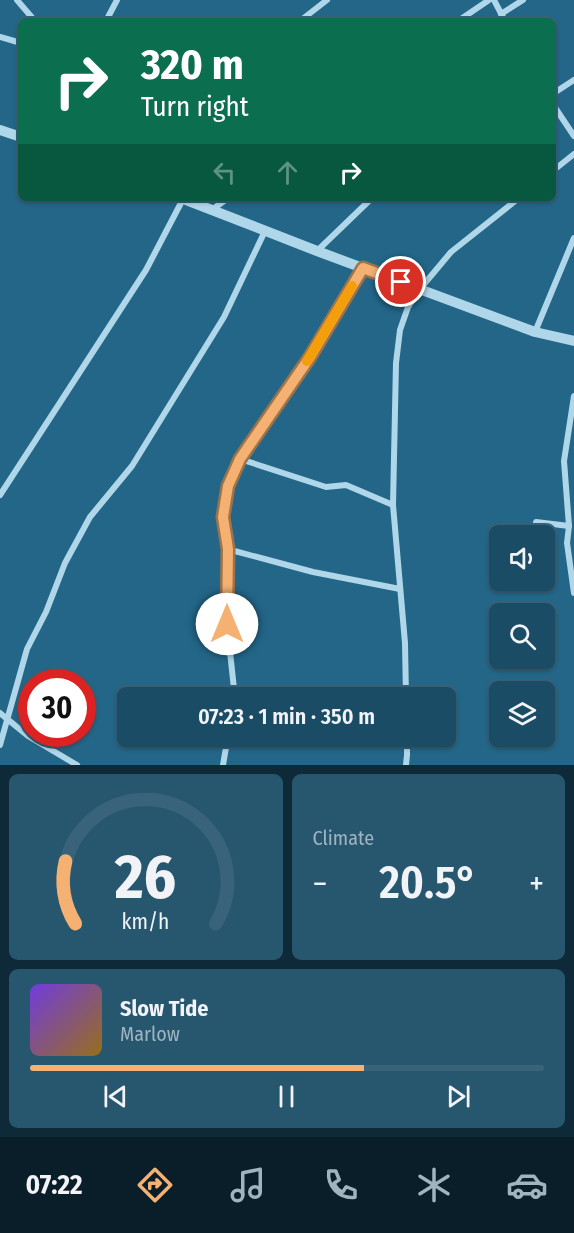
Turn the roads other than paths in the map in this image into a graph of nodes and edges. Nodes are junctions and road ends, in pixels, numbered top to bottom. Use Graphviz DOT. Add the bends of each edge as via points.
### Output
graph roads {
  1 [pos="16,0"];
  2 [pos="117,0"];
  3 [pos="327,0"];
  4 [pos="489,0"];
  5 [pos="494,0"];
  6 [pos="523,0"];
  7 [pos="501,14"];
  8 [pos="32,18"];
  9 [pos="108,18"];
  10 [pos="304,18"];
  11 [pos="462,18"];
  12 [pos="503,18"];
  13 [pos="0,37"];
  14 [pos="18,42"];
  15 [pos="574,80"];
  16 [pos="556,92"];
  17 [pos="556,109"];
  18 [pos="1,132"];
  19 [pos="18,136"];
  20 [pos="574,136"];
  21 [pos="574,154"];
  22 [pos="556,168"];
  23 [pos="180,201"];
  24 [pos="190,201"];
  25 [pos="224,201"];
  26 [pos="369,201"];
  27 [pos="515,201"];
  28 [pos="213,209"];
  29 [pos="265,231"];
  30 [pos="574,238"];
  31 [pos="317,251"];
  32 [pos="363,268"];
  33 [pos="420,289"];
  34 [pos="535,332"];
  35 [pos="574,341"];
  36 [pos="574,396"];
  37 [pos="240,459"];
  38 [pos="0,495"];
  39 [pos="393,505"];
  40 [pos="536,522"];
  41 [pos="569,526"];
  42 [pos="228,549"];
  43 [pos="400,589"];
  44 [pos="574,593"];
  45 [pos="234,687"];
  46 [pos="406,687"];
  47 [pos="0,713"];
  48 [pos="7,719"];
  49 [pos="0,745"];
  50 [pos="226,747"];
  51 [pos="407,747"];
  52 [pos="77,765"];
  53 [pos="223,765"];
  54 [pos="406,765"];
  1 -- 8 [label="street"];
  2 -- 9 [label="street"];
  3 -- 10 [label="street"];
  4 -- 11 [label="street"];
  5 -- 7 [label="street"];
  6 -- 7 [label="street"];
  7 -- 12 [label="street"];
  13 -- 14 [label="street"];
  15 -- 16 [label="street"];
  17 -- 20 [label="street"];
  18 -- 19 [label="street"];
  21 -- 22 [label="street"];
  23 -- 38 [label="street" via="146,270"];
  24 -- 28 [label="street"];
  25 -- 28 [label="street"];
  26 -- 31 [label="street"];
  27 -- 33 [label="street" via="451,252"];
  28 -- 29 [label="street"];
  29 -- 31 [label="street"];
  29 -- 48 [label="street" via="225,317 132,466 90,517 65,563 27,649"];
  30 -- 34 [label="street"];
  31 -- 32 [label="street"];
  32 -- 33 [label="street"];
  32 -- 37 [label="street" via="310,357"];
  33 -- 34 [label="street"];
  33 -- 39 [label="street" via="400,330"];
  34 -- 35 [label="street"];
  36 -- 41 [label="street" via="564,461"];
  37 -- 39 [label="street" via="326,487 346,485"];
  37 -- 42 [label="street" via="228,486 223,517"];
  39 -- 43 [label="street"];
  40 -- 41 [label="street"];
  41 -- 44 [label="street" via="567,543"];
  42 -- 43 [label="street" via="313,572"];
  42 -- 45 [label="street" via="227,624"];
  43 -- 46 [label="street"];
  47 -- 48 [label="street"];
  48 -- 49 [label="street"];
  48 -- 52 [label="street"];
  50 -- 53 [label="street"];
  51 -- 54 [label="street"];
}
